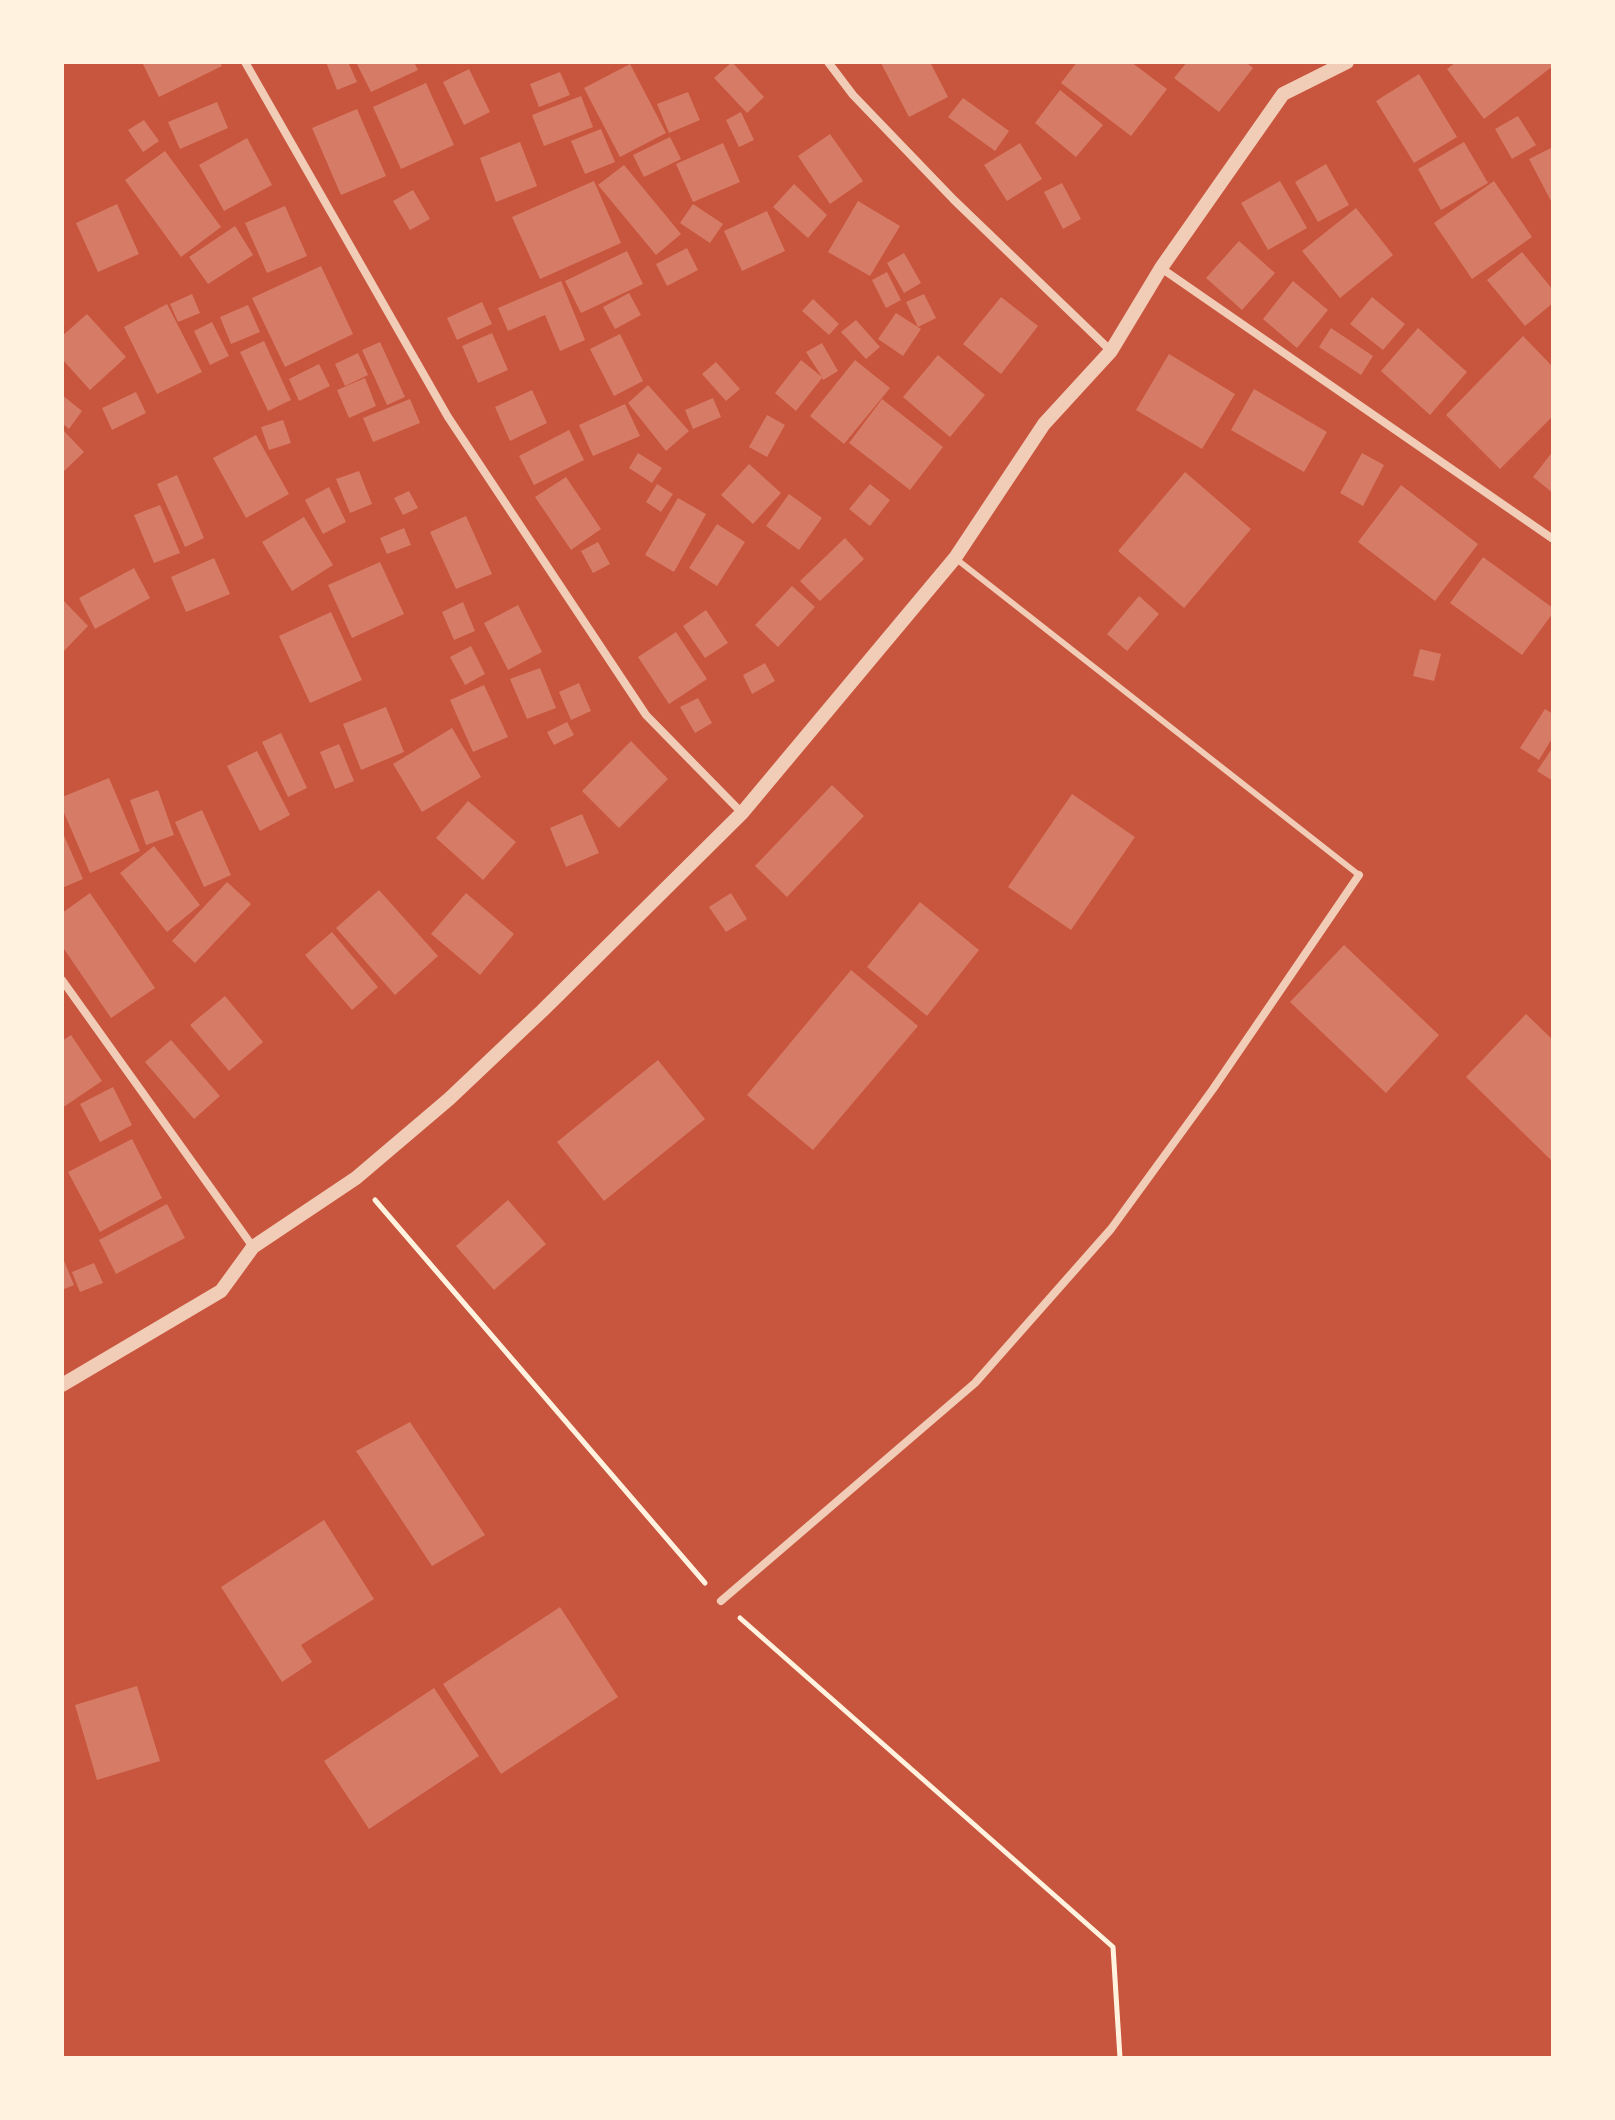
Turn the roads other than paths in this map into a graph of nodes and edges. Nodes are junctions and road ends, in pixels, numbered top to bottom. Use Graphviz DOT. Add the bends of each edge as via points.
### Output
graph roads {
  1 [pos="245,62"];
  2 [pos="828,62"];
  3 [pos="1347,62"];
  4 [pos="1161,268"];
  5 [pos="1111,351"];
  6 [pos="1553,539"];
  7 [pos="955,558"];
  8 [pos="742,813"];
  9 [pos="1359,875"];
  10 [pos="62,980"];
  11 [pos="253,1247"];
  12 [pos="62,1385"];
  13 [pos="721,1601"];
  1 -- 8 [label="street" via="482,469 646,715"];
  2 -- 5 [label="street" via="954,200"];
  3 -- 4 [label="street" via="1283,94"];
  4 -- 5 [label="street"];
  4 -- 6 [label="street"];
  5 -- 7 [label="street" via="1044,424"];
  7 -- 8 [label="street"];
  7 -- 9 [label="lane"];
  8 -- 11 [label="street" via="449,1099 356,1178"];
  9 -- 13 [label="street" via="1111,1229 1017,1336 975,1383"];
  10 -- 11 [label="street"];
  11 -- 12 [label="street" via="221,1291"];
}
